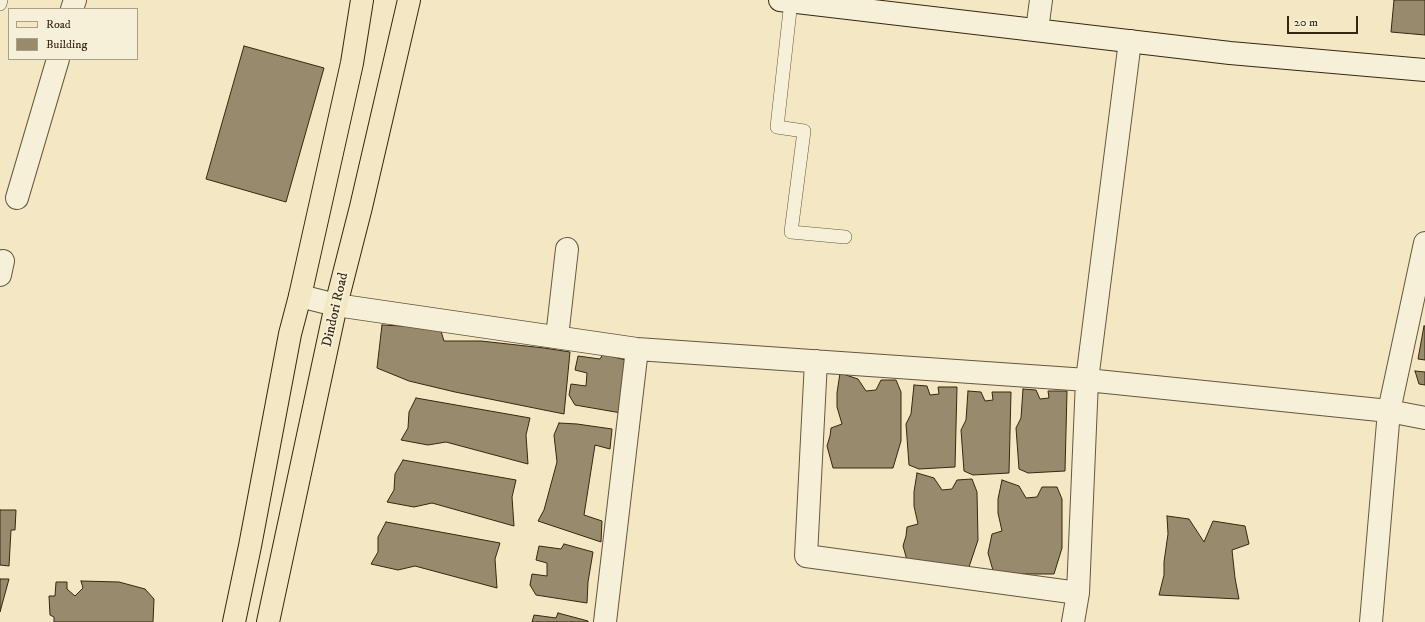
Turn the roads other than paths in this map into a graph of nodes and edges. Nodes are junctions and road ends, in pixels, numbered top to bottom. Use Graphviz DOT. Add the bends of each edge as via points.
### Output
graph roads {
  1 [pos="1,0"];
  2 [pos="362,0"];
  3 [pos="409,0"];
  4 [pos="1041,0"];
  5 [pos="786,1"];
  6 [pos="833,3"];
  7 [pos="0,4"];
  8 [pos="1038,30"];
  9 [pos="1130,41"];
  10 [pos="58,60"];
  11 [pos="1425,70"];
  12 [pos="17,198"];
  13 [pos="845,237"];
  14 [pos="1425,243"];
  15 [pos="567,249"];
  16 [pos="300,296"];
  17 [pos="336,305"];
  18 [pos="557,337"];
  19 [pos="637,349"];
  20 [pos="816,361"];
  21 [pos="1087,380"];
  22 [pos="1389,411"];
  23 [pos="1425,418"];
  24 [pos="1078,593"];
  25 [pos="234,622"];
  26 [pos="268,622"];
  27 [pos="605,622"];
  28 [pos="1073,622"];
  29 [pos="1371,622"];
  1 -- 7 [label="lane"];
  2 -- 16 [label="main road" via="352,63"];
  3 -- 17 [label="main road, Dindori Road" via="362,207"];
  4 -- 8 [label="street"];
  5 -- 6 [label="street"];
  5 -- 13 [label="lane" via="777,127 804,131 791,232"];
  6 -- 8 [label="street"];
  8 -- 9 [label="street"];
  9 -- 11 [label="street" via="1230,53"];
  9 -- 21 [label="street"];
  10 -- 12 [label="street"];
  14 -- 22 [label="street"];
  15 -- 18 [label="street"];
  16 -- 17 [label="street"];
  16 -- 25 [label="main road" via="290,334"];
  17 -- 18 [label="street"];
  17 -- 26 [label="main road, Dindori Road"];
  18 -- 19 [label="street"];
  19 -- 20 [label="street"];
  19 -- 27 [label="street"];
  20 -- 21 [label="street"];
  20 -- 24 [label="street" via="806,556"];
  21 -- 22 [label="street"];
  21 -- 24 [label="street"];
  22 -- 23 [label="street"];
  22 -- 29 [label="street"];
  24 -- 28 [label="street"];
}
